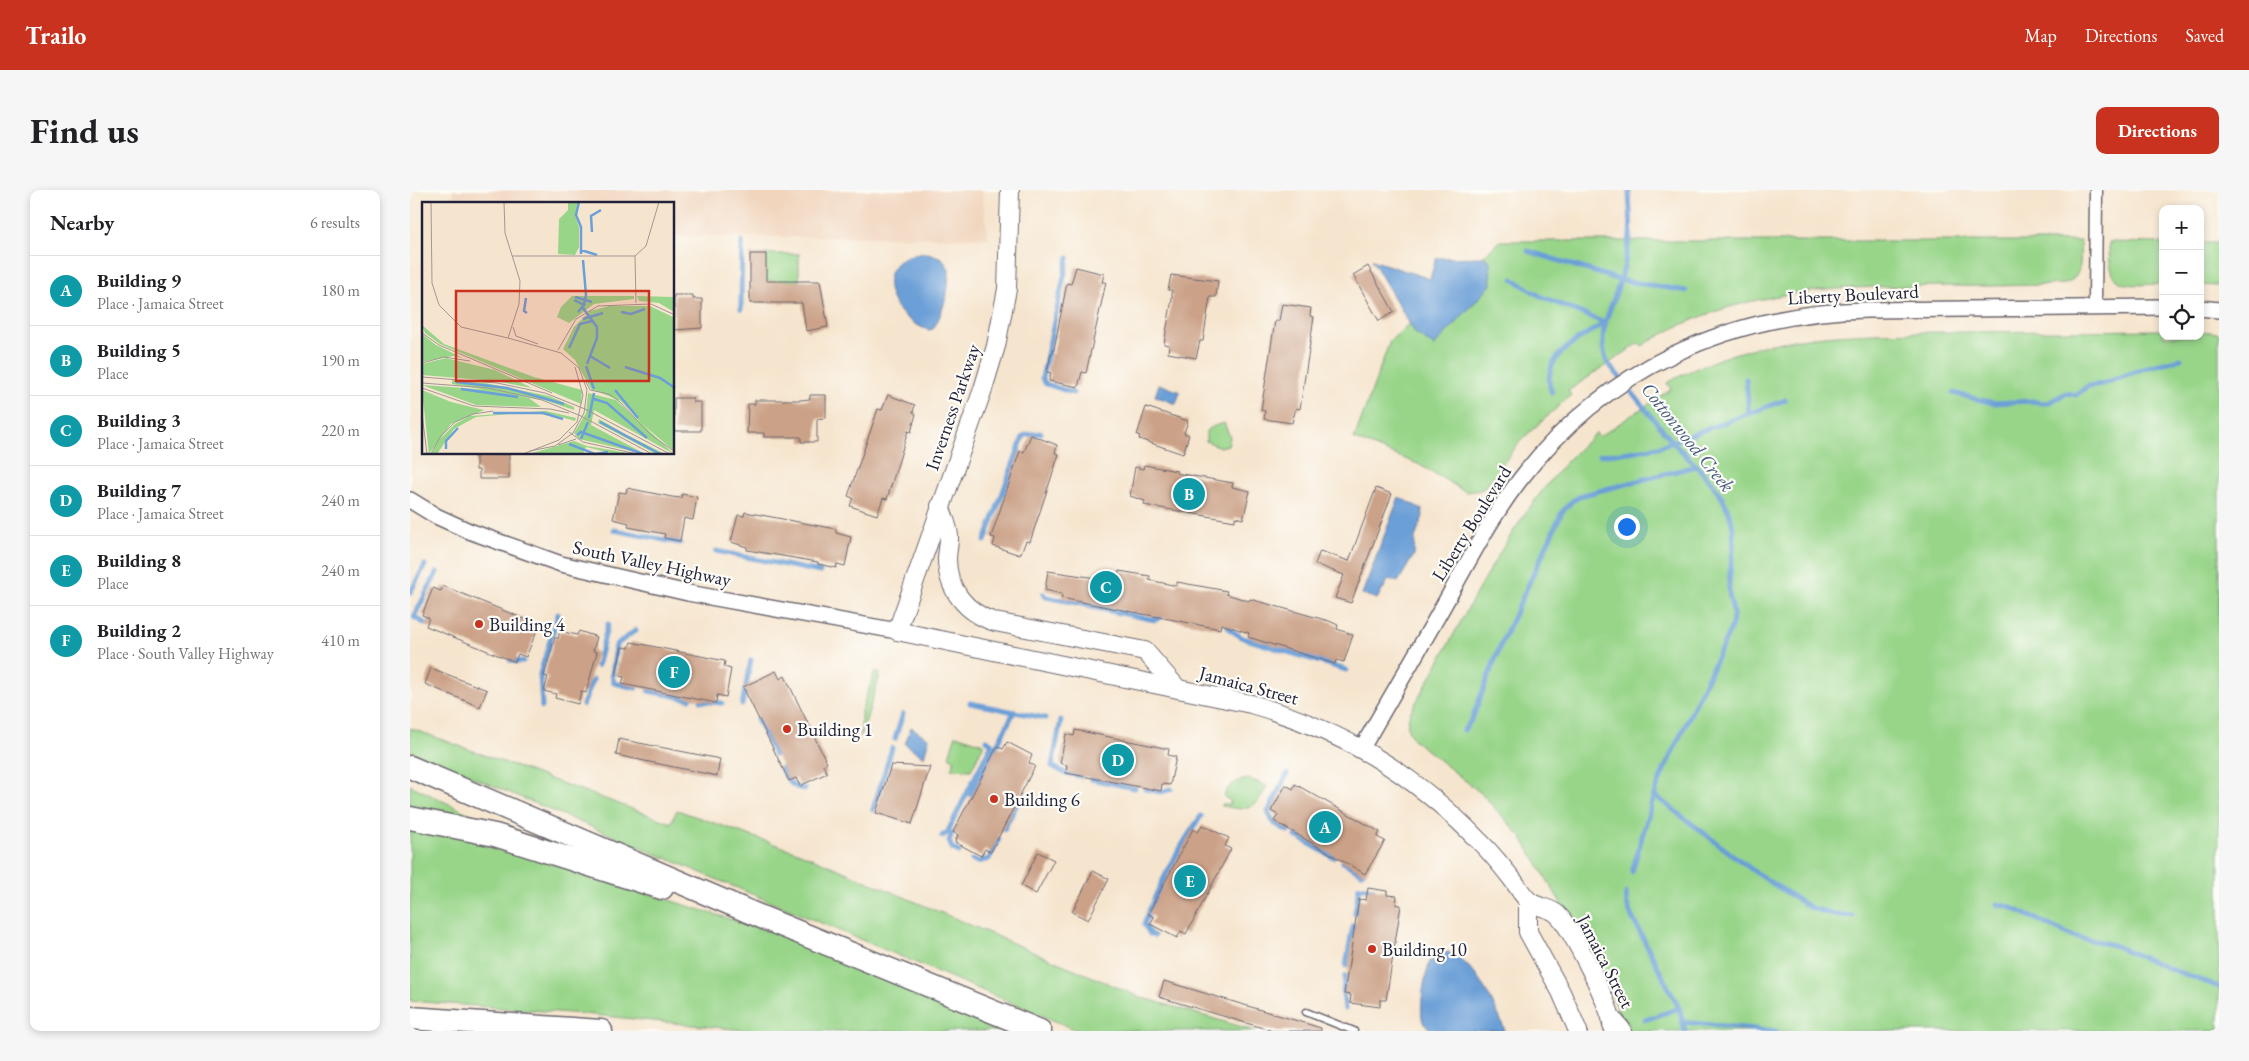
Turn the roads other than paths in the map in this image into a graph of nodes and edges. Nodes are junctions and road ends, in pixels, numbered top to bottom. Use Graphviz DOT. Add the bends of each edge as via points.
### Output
graph roads {
  1 [pos="1010,190"];
  2 [pos="2096,190"];
  3 [pos="2095,307"];
  4 [pos="2159,307"];
  5 [pos="2204,308"];
  6 [pos="2219,310"];
  7 [pos="410,500"];
  8 [pos="940,506"];
  9 [pos="897,631"];
  10 [pos="1178,689"];
  11 [pos="1362,748"];
  12 [pos="410,767"];
  13 [pos="410,818"];
  14 [pos="1528,901"];
  15 [pos="759,916"];
  16 [pos="1306,1012"];
  17 [pos="410,1018"];
  18 [pos="1616,1029"];
  19 [pos="601,1031"];
  20 [pos="1040,1031"];
  21 [pos="1354,1031"];
  22 [pos="1578,1031"];
  1 -- 8 [label="main road, Inverness Parkway" via="1008,280 1001,325 983,389"];
  2 -- 3 [label="street"];
  3 -- 4 [label="street, Liberty Boulevard"];
  3 -- 11 [label="street, Liberty Boulevard" via="1867,310 1799,315 1765,321 1716,336 1654,364 1583,414 1538,457 1498,509"];
  5 -- 6 [label="street"];
  7 -- 9 [label="street, South Valley Highway" via="469,531 567,566 688,593"];
  8 -- 9 [label="main road, Inverness Parkway"];
  8 -- 10 [label="main road" via="950,539 947,561 950,579 958,596 972,611 995,622 1145,651"];
  9 -- 10 [label="main road, Jamaica Street"];
  10 -- 11 [label="main road, Jamaica Street" via="1274,711"];
  11 -- 14 [label="main road, Jamaica Street" via="1404,774 1441,804 1486,848"];
  12 -- 15 [label="highway"];
  13 -- 15 [label="highway" via="495,835"];
  14 -- 18 [label="main road, Jamaica Street" via="1558,914 1595,979"];
  14 -- 22 [label="main road" via="1528,932 1559,987"];
  15 -- 20 [label="highway"];
  16 -- 21 [label="lane"];
  17 -- 19 [label="highway"];
}
